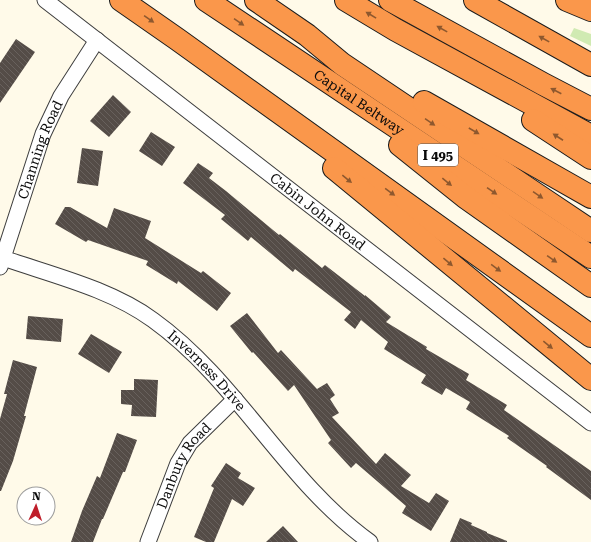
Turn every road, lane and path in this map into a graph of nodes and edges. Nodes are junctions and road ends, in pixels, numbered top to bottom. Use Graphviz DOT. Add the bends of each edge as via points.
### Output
graph roads {
  1 [pos="45,0"];
  2 [pos="121,0"];
  3 [pos="206,0"];
  4 [pos="256,0"];
  5 [pos="346,0"];
  6 [pos="390,0"];
  7 [pos="475,0"];
  8 [pos="567,0"];
  9 [pos="591,10"];
  10 [pos="396,30"];
  11 [pos="307,35"];
  12 [pos="177,39"];
  13 [pos="97,40"];
  14 [pos="285,53"];
  15 [pos="591,65"];
  16 [pos="591,109"];
  17 [pos="591,136"];
  18 [pos="591,158"];
  19 [pos="591,197"];
  20 [pos="591,231"];
  21 [pos="591,257"];
  22 [pos="1,262"];
  23 [pos="591,286"];
  24 [pos="591,336"];
  25 [pos="591,379"];
  26 [pos="235,399"];
  27 [pos="591,423"];
  28 [pos="148,542"];
  29 [pos="370,542"];
  1 -- 13 [label="street, Cabin John Road"];
  2 -- 12 [label="highway, one-way"];
  3 -- 14 [label="highway, Capital Beltway / I 495, one-way"];
  4 -- 11 [label="highway"];
  10 -- 5 [label="highway, one-way"];
  16 -- 6 [label="highway, one-way"];
  15 -- 7 [label="highway, one-way"];
  8 -- 9 [label="highway"];
  10 -- 17 [label="highway"];
  18 -- 10 [label="highway, one-way"];
  11 -- 19 [label="highway, one-way"];
  11 -- 20 [label="highway, one-way" via="342,64"];
  12 -- 24 [label="highway, one-way"];
  12 -- 25 [label="highway, one-way"];
  13 -- 22 [label="street, Channing Road" via="61,96 43,134"];
  13 -- 27 [label="street, Cabin John Road"];
  14 -- 21 [label="highway, Capital Beltway / I 495, one-way"];
  14 -- 23 [label="highway, one-way" via="465,197"];
  22 -- 26 [label="street, Inverness Drive" via="88,286 126,303 179,340 202,361"];
  26 -- 28 [label="street, Danbury Road" via="190,443 178,463"];
  26 -- 29 [label="street, Inverness Drive" via="333,512"];
}
